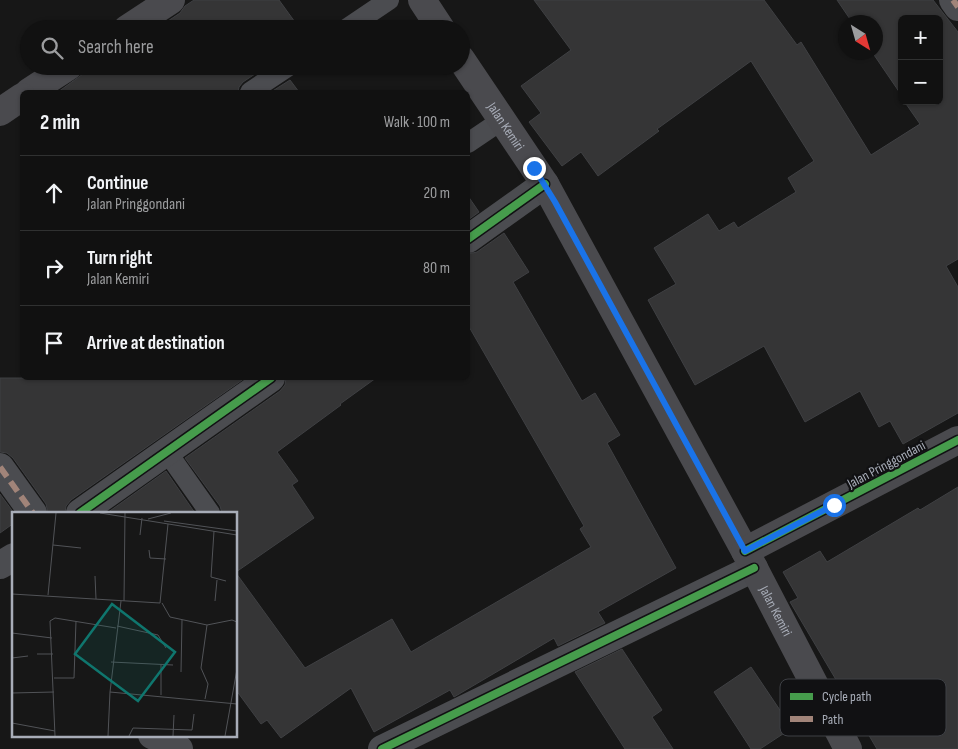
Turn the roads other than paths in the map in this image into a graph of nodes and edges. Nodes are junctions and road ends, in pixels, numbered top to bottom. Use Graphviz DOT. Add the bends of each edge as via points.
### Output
graph roads {
  1 [pos="171,0"];
  2 [pos="389,0"];
  3 [pos="422,0"];
  4 [pos="953,0"];
  5 [pos="958,7"];
  6 [pos="141,20"];
  7 [pos="359,20"];
  8 [pos="435,20"];
  9 [pos="470,72"];
  10 [pos="56,75"];
  11 [pos="276,75"];
  12 [pos="32,90"];
  13 [pos="253,90"];
  14 [pos="20,98"];
  15 [pos="0,112"];
  16 [pos="502,120"];
  17 [pos="470,142"];
  18 [pos="545,184"];
  19 [pos="470,238"];
  20 [pos="268,380"];
  21 [pos="958,440"];
  22 [pos="167,452"];
  23 [pos="0,467"];
  24 [pos="32,512"];
  25 [pos="81,512"];
  26 [pos="209,512"];
  27 [pos="12,558"];
  28 [pos="750,559"];
  29 [pos="0,565"];
  30 [pos="812,679"];
  31 [pos="154,736"];
  32 [pos="841,736"];
  33 [pos="179,749"];
  34 [pos="382,749"];
  35 [pos="848,749"];
  1 -- 6 [label="main road"];
  2 -- 7 [label="lane"];
  3 -- 8 [label="main road"];
  4 -- 5 [label="street"];
  9 -- 16 [label="main road, Jalan Kemiri"];
  10 -- 12 [label="main road"];
  11 -- 13 [label="lane"];
  14 -- 15 [label="main road"];
  16 -- 17 [label="lane"];
  16 -- 18 [label="main road, Jalan Kemiri"];
  18 -- 19 [label="street"];
  18 -- 28 [label="main road, Jalan Kemiri"];
  20 -- 22 [label="street"];
  21 -- 28 [label="main road, Jalan Pringgondani"];
  22 -- 25 [label="street"];
  22 -- 26 [label="lane"];
  23 -- 24 [label="street"];
  27 -- 29 [label="street"];
  28 -- 30 [label="main road, Jalan Kemiri"];
  28 -- 34 [label="street"];
  31 -- 33 [label="street"];
  32 -- 35 [label="main road, Jalan Kemiri"];
}
